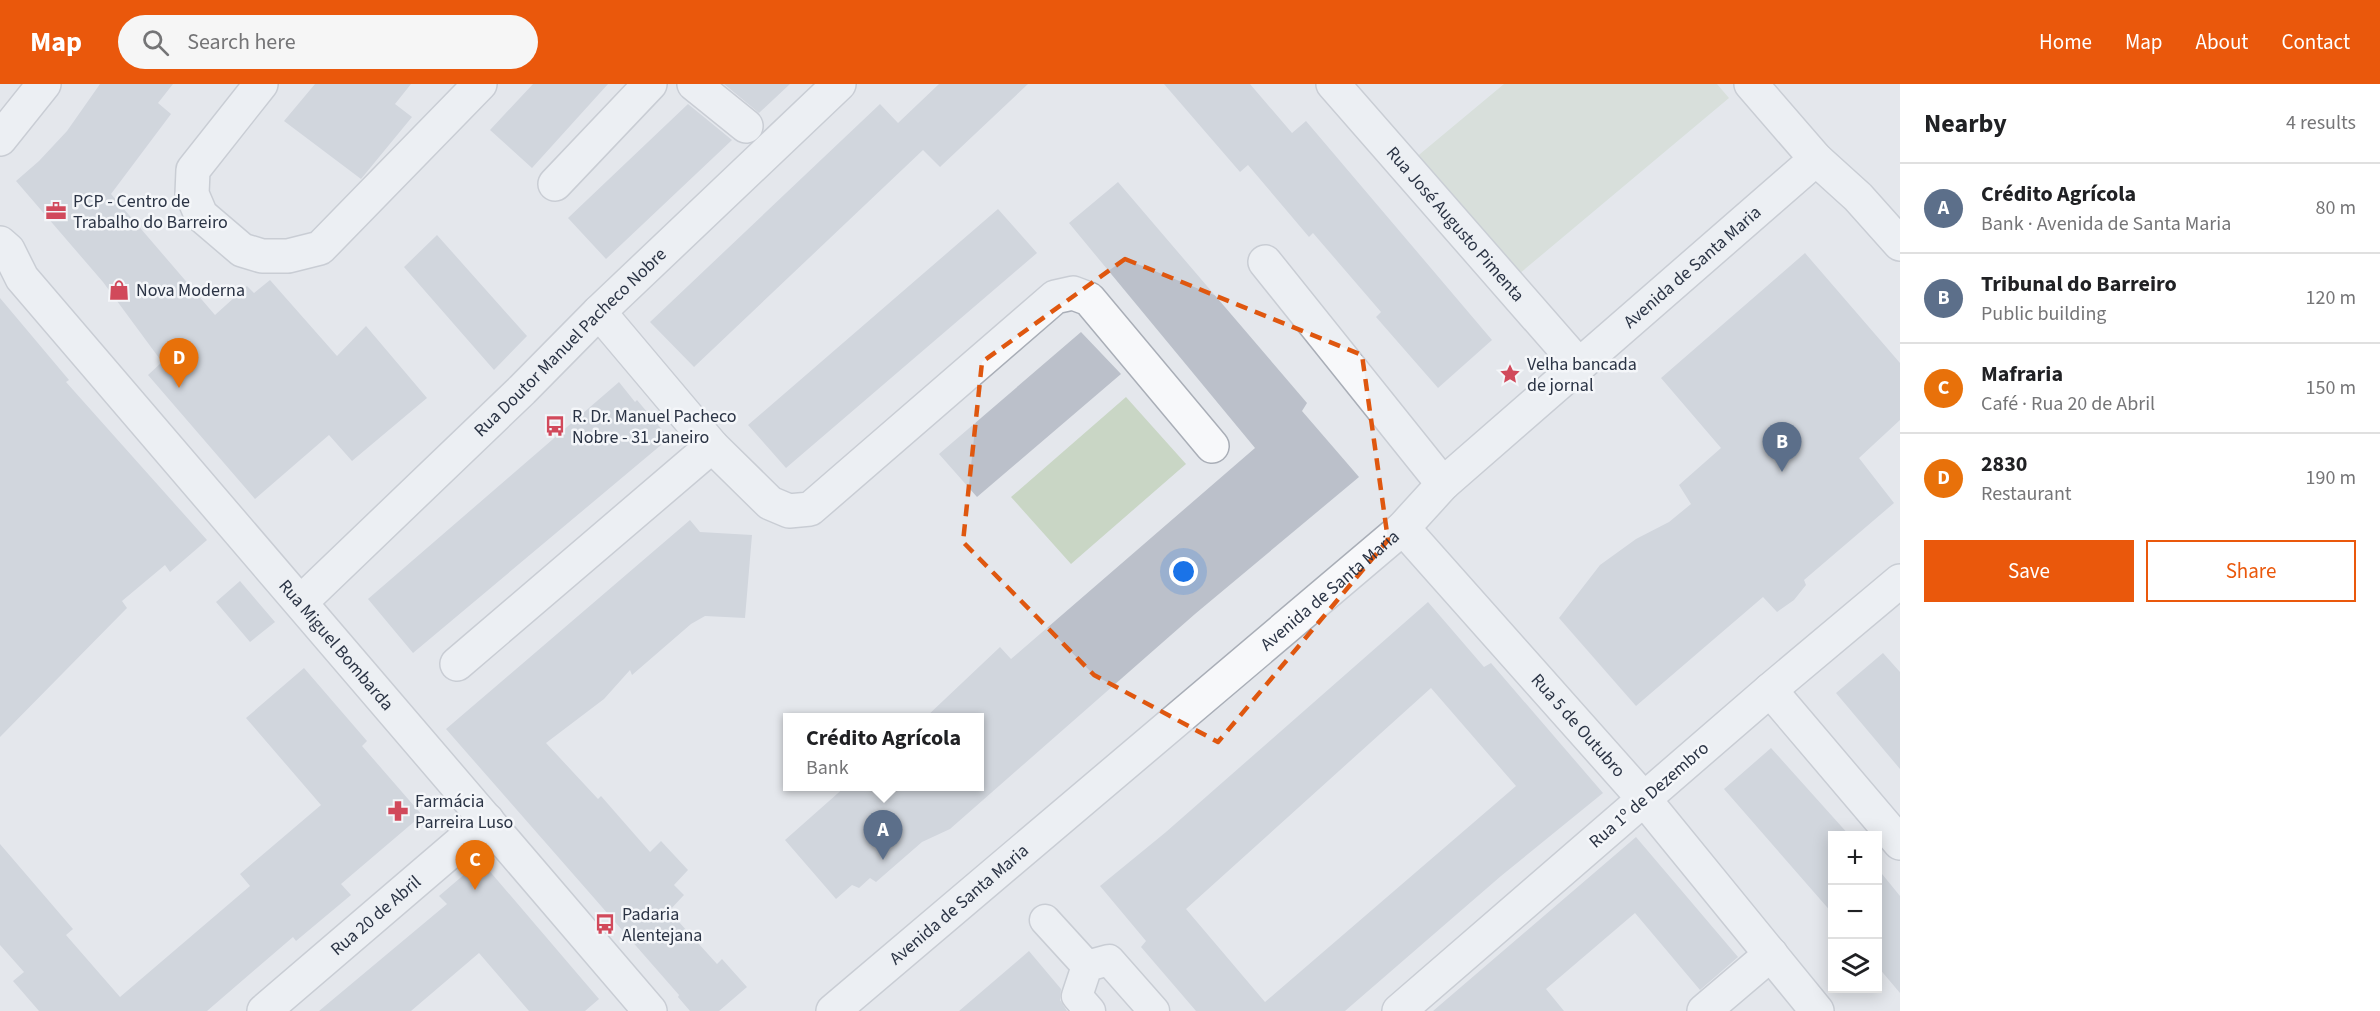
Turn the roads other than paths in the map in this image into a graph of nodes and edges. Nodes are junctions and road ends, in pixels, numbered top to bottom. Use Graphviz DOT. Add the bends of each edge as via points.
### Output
graph roads {
  1 [pos="44,84"];
  2 [pos="261,84"];
  3 [pos="480,84"];
  4 [pos="650,84"];
  5 [pos="694,84"];
  6 [pos="839,84"];
  7 [pos="1751,84"];
  8 [pos="1342,87"];
  9 [pos="746,126"];
  10 [pos="0,139"];
  11 [pos="1816,159"];
  12 [pos="555,184"];
  13 [pos="0,243"];
  14 [pos="1900,244"];
  15 [pos="1265,262"];
  16 [pos="11,272"];
  17 [pos="599,312"];
  18 [pos="1578,364"];
  19 [pos="712,446"];
  20 [pos="1212,446"];
  21 [pos="1443,484"];
  22 [pos="1403,528"];
  23 [pos="1900,581"];
  24 [pos="301,602"];
  25 [pos="457,664"];
  26 [pos="1770,690"];
  27 [pos="1644,799"];
  28 [pos="487,820"];
  29 [pos="1900,843"];
  30 [pos="1045,920"];
  31 [pos="1771,954"];
  32 [pos="1087,966"];
  33 [pos="264,1011"];
  34 [pos="650,1011"];
  35 [pos="833,1011"];
  36 [pos="1090,1011"];
  37 [pos="1154,1011"];
  38 [pos="1400,1011"];
  39 [pos="1704,1011"];
  40 [pos="1817,1011"];
  1 -- 10 [label="street"];
  2 -- 3 [label="street" via="193,170 192,194 201,215 242,250 262,256 288,256 320,248"];
  4 -- 12 [label="street"];
  5 -- 9 [label="street"];
  6 -- 17 [label="street, Rua Doutor Manuel Pacheco Nobre"];
  7 -- 11 [label="street"];
  8 -- 18 [label="street, Rua José Augusto Pimenta"];
  11 -- 14 [label="street" via="1858,196"];
  11 -- 18 [label="street, Avenida de Santa Maria"];
  13 -- 16 [label="street, Rua Miguel Bombarda" via="8,250"];
  15 -- 21 [label="street"];
  16 -- 24 [label="street, Rua Miguel Bombarda"];
  17 -- 19 [label="street"];
  17 -- 24 [label="street, Rua Doutor Manuel Pacheco Nobre"];
  18 -- 21 [label="street, Avenida de Santa Maria"];
  19 -- 20 [label="street" via="770,503 789,511 810,509 1055,297 1073,293 1089,299"];
  19 -- 25 [label="street"];
  21 -- 22 [label="street, Avenida de Santa Maria"];
  22 -- 27 [label="street, Rua 5 de Outubro"];
  22 -- 35 [label="street, Avenida de Santa Maria"];
  23 -- 26 [label="street, Rua 1º de Dezembro"];
  24 -- 28 [label="street, Rua Miguel Bombarda"];
  26 -- 27 [label="street, Rua 1º de Dezembro"];
  26 -- 29 [label="street"];
  27 -- 31 [label="street, Rua 5 de Outubro"];
  27 -- 38 [label="street, Rua 1º de Dezembro"];
  28 -- 33 [label="street, Rua 20 de Abril"];
  28 -- 34 [label="street, Rua Miguel Bombarda"];
  30 -- 32 [label="street"];
  31 -- 39 [label="street"];
  31 -- 40 [label="street, Rua 5 de Outubro"];
  32 -- 36 [label="street" via="1077,996"];
  32 -- 37 [label="street" via="1109,960"];
}
